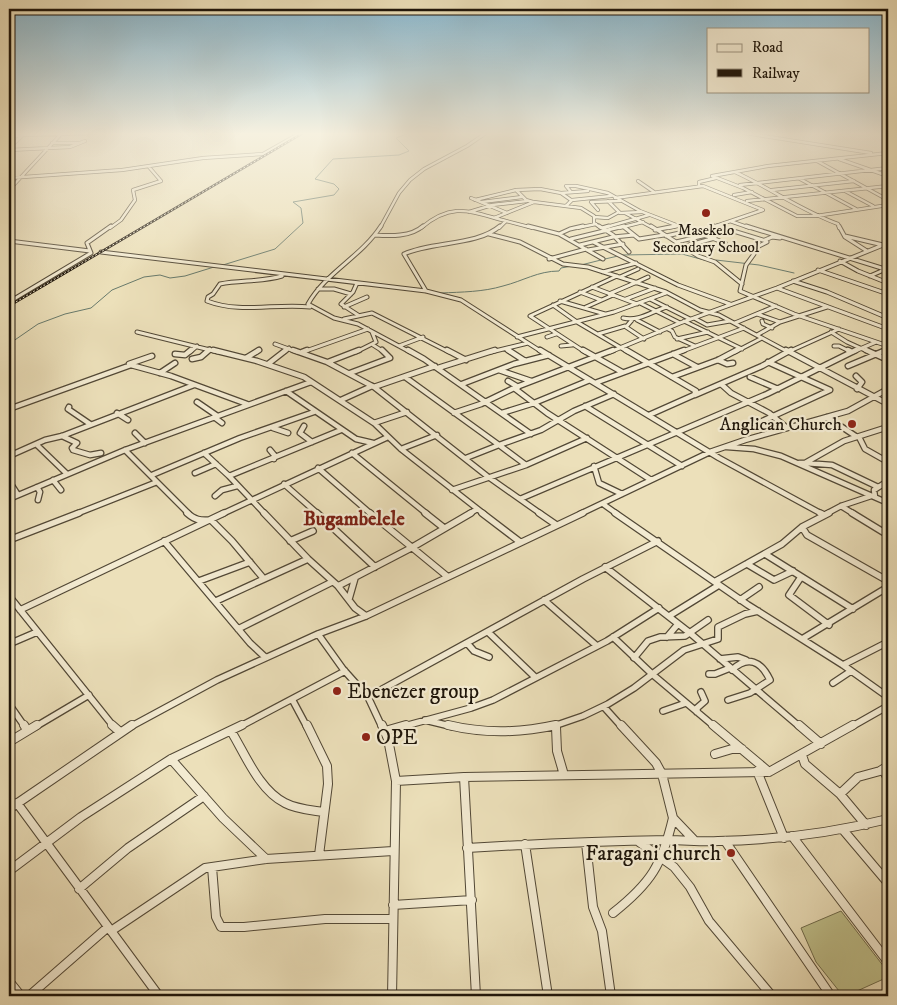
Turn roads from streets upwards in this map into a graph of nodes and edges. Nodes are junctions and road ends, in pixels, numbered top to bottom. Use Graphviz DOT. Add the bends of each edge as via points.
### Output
graph roads {
  1 [pos="18,180"];
  2 [pos="160,180"];
  3 [pos="411,180"];
  4 [pos="708,180"];
  5 [pos="722,180"];
  6 [pos="752,180"];
  7 [pos="784,180"];
  8 [pos="802,180"];
  9 [pos="638,181"];
  10 [pos="854,181"];
  11 [pos="760,183"];
  12 [pos="540,184"];
  13 [pos="738,185"];
  14 [pos="699,186"];
  15 [pos="813,186"];
  16 [pos="888,186"];
  17 [pos="543,189"];
  18 [pos="868,189"];
  19 [pos="9,190"];
  20 [pos="516,190"];
  21 [pos="595,190"];
  22 [pos="772,190"];
  23 [pos="844,191"];
  24 [pos="570,192"];
  25 [pos="582,192"];
  26 [pos="753,192"];
  27 [pos="561,193"];
  28 [pos="654,193"];
  29 [pos="825,193"];
  30 [pos="730,195"];
  31 [pos="522,196"];
  32 [pos="613,197"];
  33 [pos="785,197"];
  34 [pos="471,198"];
  35 [pos="583,198"];
  36 [pos="764,199"];
  37 [pos="476,200"];
  38 [pos="571,200"];
  39 [pos="620,200"];
  40 [pos="888,200"];
  41 [pos="527,201"];
  42 [pos="608,201"];
  43 [pos="482,202"];
  44 [pos="534,202"];
  45 [pos="747,202"];
  46 [pos="888,205"];
  47 [pos="492,206"];
  48 [pos="566,206"];
  49 [pos="874,206"];
  50 [pos="857,209"];
  51 [pos="598,210"];
  52 [pos="469,212"];
  53 [pos="619,212"];
  54 [pos="643,212"];
  55 [pos="508,213"];
  56 [pos="625,213"];
  57 [pos="612,215"];
  58 [pos="652,215"];
  59 [pos="816,216"];
  60 [pos="594,217"];
  61 [pos="494,218"];
  62 [pos="632,218"];
  63 [pos="506,221"];
  64 [pos="623,221"];
  65 [pos="730,221"];
  66 [pos="643,222"];
  67 [pos="596,224"];
  68 [pos="619,225"];
  69 [pos="681,226"];
  70 [pos="714,226"];
  71 [pos="624,227"];
  72 [pos="604,229"];
  73 [pos="655,230"];
  74 [pos="695,231"];
  75 [pos="489,234"];
  76 [pos="558,234"];
  77 [pos="634,234"];
  78 [pos="375,235"];
  79 [pos="708,235"];
  80 [pos="665,236"];
  81 [pos="845,236"];
  82 [pos="615,237"];
  83 [pos="715,238"];
  84 [pos="780,238"];
  85 [pos="570,240"];
  86 [pos="9,241"];
  87 [pos="593,242"];
  88 [pos="676,242"];
  89 [pos="767,242"];
  90 [pos="725,243"];
  91 [pos="888,243"];
  92 [pos="623,244"];
  93 [pos="580,245"];
  94 [pos="882,246"];
  95 [pos="682,247"];
  96 [pos="604,248"];
  97 [pos="587,249"];
  98 [pos="888,249"];
  99 [pos="90,251"];
  100 [pos="868,251"];
  101 [pos="101,252"];
  102 [pos="629,252"];
  103 [pos="549,258"];
  104 [pos="850,258"];
  105 [pos="603,259"];
  106 [pos="840,261"];
  107 [pos="636,263"];
  108 [pos="638,269"];
  109 [pos="818,270"];
  110 [pos="887,270"];
  111 [pos="603,272"];
  112 [pos="285,275"];
  113 [pos="618,276"];
  114 [pos="870,276"];
  115 [pos="648,277"];
  116 [pos="326,280"];
  117 [pos="794,281"];
  118 [pos="637,282"];
  119 [pos="888,282"];
  120 [pos="357,283"];
  121 [pos="742,284"];
  122 [pos="592,287"];
  123 [pos="625,287"];
  124 [pos="655,288"];
  125 [pos="777,288"];
  126 [pos="318,289"];
  127 [pos="632,290"];
  128 [pos="426,291"];
  129 [pos="580,292"];
  130 [pos="666,292"];
  131 [pos="351,294"];
  132 [pos="611,294"];
  133 [pos="888,294"];
  134 [pos="9,296"];
  135 [pos="752,296"];
  136 [pos="367,297"];
  137 [pos="15,298"];
  138 [pos="625,299"];
  139 [pos="650,299"];
  140 [pos="601,300"];
  141 [pos="560,301"];
  142 [pos="9,302"];
  143 [pos="639,303"];
  144 [pos="730,304"];
  145 [pos="553,305"];
  146 [pos="776,306"];
  147 [pos="828,306"];
  148 [pos="344,307"];
  149 [pos="668,307"];
  150 [pos="313,308"];
  151 [pos="586,308"];
  152 [pos="656,310"];
  153 [pos="715,310"];
  154 [pos="708,312"];
  155 [pos="605,314"];
  156 [pos="718,314"];
  157 [pos="757,314"];
  158 [pos="358,315"];
  159 [pos="801,316"];
  160 [pos="624,318"];
  161 [pos="888,318"];
  162 [pos="342,320"];
  163 [pos="635,320"];
  164 [pos="691,320"];
  165 [pos="577,322"];
  166 [pos="681,322"];
  167 [pos="733,322"];
  168 [pos="762,322"];
  169 [pos="780,322"];
  170 [pos="626,326"];
  171 [pos="549,328"];
  172 [pos="744,328"];
  173 [pos="772,328"];
  174 [pos="668,329"];
  175 [pos="840,329"];
  176 [pos="888,329"];
  177 [pos="370,330"];
  178 [pos="137,332"];
  179 [pos="660,332"];
  180 [pos="708,332"];
  181 [pos="831,332"];
  182 [pos="556,334"];
  183 [pos="598,334"];
  184 [pos="756,335"];
  185 [pos="718,336"];
  186 [pos="423,337"];
  187 [pos="516,337"];
  188 [pos="548,337"];
  189 [pos="762,338"];
  190 [pos="678,339"];
  191 [pos="644,340"];
  192 [pos="876,342"];
  193 [pos="529,343"];
  194 [pos="275,344"];
  195 [pos="572,344"];
  196 [pos="373,345"];
  197 [pos="197,346"];
  198 [pos="399,346"];
  199 [pos="561,346"];
  200 [pos="834,346"];
  201 [pos="622,347"];
  202 [pos="696,347"];
  203 [pos="888,347"];
  204 [pos="289,348"];
  205 [pos="861,348"];
  206 [pos="210,349"];
  207 [pos="506,349"];
  208 [pos="742,349"];
  209 [pos="259,350"];
  210 [pos="789,351"];
  211 [pos="302,352"];
  212 [pos="852,352"];
  213 [pos="175,354"];
  214 [pos="673,354"];
  215 [pos="549,355"];
  216 [pos="878,355"];
  217 [pos="152,356"];
  218 [pos="594,356"];
  219 [pos="246,358"];
  220 [pos="192,359"];
  221 [pos="466,360"];
  222 [pos="718,360"];
  223 [pos="888,360"];
  224 [pos="525,361"];
  225 [pos="328,362"];
  226 [pos="768,362"];
  227 [pos="175,363"];
  228 [pos="649,363"];
  229 [pos="733,363"];
  230 [pos="268,364"];
  231 [pos="124,366"];
  232 [pos="762,366"];
  233 [pos="848,366"];
  234 [pos="436,367"];
  235 [pos="567,367"];
  236 [pos="696,367"];
  237 [pos="778,367"];
  238 [pos="820,369"];
  239 [pos="499,370"];
  240 [pos="622,372"];
  241 [pos="160,373"];
  242 [pos="350,373"];
  243 [pos="856,376"];
  244 [pos="405,377"];
  245 [pos="750,377"];
  246 [pos="672,378"];
  247 [pos="801,378"];
  248 [pos="590,380"];
  249 [pos="508,381"];
  250 [pos="532,381"];
  251 [pos="311,382"];
  252 [pos="595,383"];
  253 [pos="462,384"];
  254 [pos="721,384"];
  255 [pos="195,385"];
  256 [pos="373,387"];
  257 [pos="516,387"];
  258 [pos="605,389"];
  259 [pos="778,389"];
  260 [pos="857,389"];
  261 [pos="888,390"];
  262 [pos="286,391"];
  263 [pos="695,393"];
  264 [pos="614,394"];
  265 [pos="875,396"];
  266 [pos="602,397"];
  267 [pos="341,400"];
  268 [pos="198,402"];
  269 [pos="487,402"];
  270 [pos="748,402"];
  271 [pos="534,403"];
  272 [pos="247,404"];
  273 [pos="888,404"];
  274 [pos="584,406"];
  275 [pos="69,407"];
  276 [pos="9,409"];
  277 [pos="314,412"];
  278 [pos="407,412"];
  279 [pos="117,413"];
  280 [pos="454,413"];
  281 [pos="502,413"];
  282 [pos="649,415"];
  283 [pos="215,416"];
  284 [pos="772,416"];
  285 [pos="827,417"];
  286 [pos="128,420"];
  287 [pos="559,420"];
  288 [pos="222,423"];
  289 [pos="374,423"];
  290 [pos="90,424"];
  291 [pos="304,426"];
  292 [pos="888,427"];
  293 [pos="273,428"];
  294 [pos="787,428"];
  295 [pos="341,430"];
  296 [pos="676,432"];
  297 [pos="771,432"];
  298 [pos="135,433"];
  299 [pos="288,433"];
  300 [pos="531,434"];
  301 [pos="437,435"];
  302 [pos="62,436"];
  303 [pos="388,437"];
  304 [pos="858,437"];
  305 [pos="587,438"];
  306 [pos="356,439"];
  307 [pos="745,440"];
  308 [pos="312,442"];
  309 [pos="145,443"];
  310 [pos="374,443"];
  311 [pos="648,444"];
  312 [pos="37,445"];
  313 [pos="499,445"];
  314 [pos="724,447"];
  315 [pos="401,449"];
  316 [pos="754,449"];
  317 [pos="124,450"];
  318 [pos="270,450"];
  319 [pos="360,450"];
  320 [pos="710,452"];
  321 [pos="101,453"];
  322 [pos="204,453"];
  323 [pos="352,453"];
  324 [pos="10,456"];
  325 [pos="616,457"];
  326 [pos="466,458"];
  327 [pos="274,459"];
  328 [pos="888,462"];
  329 [pos="216,464"];
  330 [pos="526,464"];
  331 [pos="804,464"];
  332 [pos="594,466"];
  333 [pos="682,466"];
  334 [pos="318,468"];
  335 [pos="195,473"];
  336 [pos="9,474"];
  337 [pos="67,474"];
  338 [pos="152,474"];
  339 [pos="229,476"];
  340 [pos="487,476"];
  341 [pos="53,480"];
  342 [pos="652,480"];
  343 [pos="9,481"];
  344 [pos="888,481"];
  345 [pos="156,482"];
  346 [pos="284,484"];
  347 [pos="237,486"];
  348 [pos="37,487"];
  349 [pos="878,487"];
  350 [pos="61,490"];
  351 [pos="452,490"];
  352 [pos="622,494"];
  353 [pos="18,496"];
  354 [pos="215,496"];
  355 [pos="529,496"];
  356 [pos="873,496"];
  357 [pos="9,499"];
  358 [pos="520,499"];
  359 [pos="38,500"];
  360 [pos="252,500"];
  361 [pos="888,503"];
  362 [pos="603,504"];
  363 [pos="528,505"];
  364 [pos="841,506"];
  365 [pos="477,509"];
  366 [pos="824,515"];
  367 [pos="211,520"];
  368 [pos="197,523"];
  369 [pos="555,524"];
  370 [pos="444,528"];
  371 [pos="802,528"];
  372 [pos="313,531"];
  373 [pos="888,535"];
  374 [pos="9,540"];
  375 [pos="164,541"];
  376 [pos="290,541"];
  377 [pos="658,541"];
  378 [pos="520,542"];
  379 [pos="411,548"];
  380 [pos="765,554"];
  381 [pos="308,559"];
  382 [pos="250,562"];
  383 [pos="747,564"];
  384 [pos="375,567"];
  385 [pos="605,568"];
  386 [pos="793,571"];
  387 [pos="448,576"];
  388 [pos="802,577"];
  389 [pos="355,578"];
  390 [pos="264,579"];
  391 [pos="199,581"];
  392 [pos="888,581"];
  393 [pos="718,583"];
  394 [pos="335,584"];
  395 [pos="759,587"];
  396 [pos="888,587"];
  397 [pos="9,596"];
  398 [pos="349,599"];
  399 [pos="544,600"];
  400 [pos="740,600"];
  401 [pos="216,601"];
  402 [pos="659,608"];
  403 [pos="853,609"];
  404 [pos="20,610"];
  405 [pos="758,611"];
  406 [pos="366,616"];
  407 [pos="669,616"];
  408 [pos="708,620"];
  409 [pos="678,624"];
  410 [pos="829,624"];
  411 [pos="238,629"];
  412 [pos="37,632"];
  413 [pos="488,632"];
  414 [pos="690,633"];
  415 [pos="318,634"];
  416 [pos="613,637"];
  417 [pos="667,637"];
  418 [pos="802,639"];
  419 [pos="888,642"];
  420 [pos="467,643"];
  421 [pos="9,644"];
  422 [pos="702,644"];
  423 [pos="597,646"];
  424 [pos="265,657"];
  425 [pos="489,657"];
  426 [pos="634,658"];
  427 [pos="720,659"];
  428 [pos="746,660"];
  429 [pos="843,665"];
  430 [pos="731,669"];
  431 [pos="345,671"];
  432 [pos="851,671"];
  433 [pos="652,674"];
  434 [pos="709,674"];
  435 [pos="535,677"];
  436 [pos="832,683"];
  437 [pos="755,690"];
  438 [pos="701,692"];
  439 [pos="89,695"];
  440 [pos="368,697"];
  441 [pos="888,697"];
  442 [pos="292,699"];
  443 [pos="728,700"];
  444 [pos="686,703"];
  445 [pos="9,704"];
  446 [pos="888,706"];
  447 [pos="604,707"];
  448 [pos="663,712"];
  449 [pos="697,712"];
  450 [pos="425,720"];
  451 [pos="556,726"];
  452 [pos="27,730"];
  453 [pos="231,731"];
  454 [pos="385,731"];
  455 [pos="120,732"];
  456 [pos="9,742"];
  457 [pos="821,744"];
  458 [pos="742,750"];
  459 [pos="715,754"];
  460 [pos="802,755"];
  461 [pos="171,759"];
  462 [pos="886,768"];
  463 [pos="757,771"];
  464 [pos="769,772"];
  465 [pos="662,774"];
  466 [pos="564,775"];
  467 [pos="464,777"];
  468 [pos="888,779"];
  469 [pos="396,781"];
  470 [pos="831,787"];
  471 [pos="845,787"];
  472 [pos="840,794"];
  473 [pos="204,796"];
  474 [pos="17,803"];
  475 [pos="9,809"];
  476 [pos="323,812"];
  477 [pos="673,818"];
  478 [pos="888,819"];
  479 [pos="866,825"];
  480 [pos="844,831"];
  481 [pos="788,837"];
  482 [pos="668,840"];
  483 [pos="694,840"];
  484 [pos="724,841"];
  485 [pos="46,842"];
  486 [pos="639,842"];
  487 [pos="586,843"];
  488 [pos="525,844"];
  489 [pos="467,848"];
  490 [pos="393,851"];
  491 [pos="319,855"];
  492 [pos="266,858"];
  493 [pos="663,858"];
  494 [pos="212,866"];
  495 [pos="9,871"];
  496 [pos="888,882"];
  497 [pos="78,889"];
  498 [pos="472,900"];
  499 [pos="393,905"];
  500 [pos="613,913"];
  501 [pos="393,919"];
  502 [pos="109,929"];
  503 [pos="888,962"];
  504 [pos="9,981"];
  505 [pos="21,996"];
  506 [pos="29,996"];
  507 [pos="159,996"];
  508 [pos="392,996"];
  509 [pos="476,996"];
  510 [pos="548,996"];
  511 [pos="611,996"];
  512 [pos="772,996"];
  513 [pos="831,996"];
  1 -- 19 [label="street"];
  2 -- 99 [label="street" via="133,190 136,200 127,214 87,243"];
  3 -- 78 [label="street" via="395,198 386,220"];
  4 -- 14 [label="street" via="699,182"];
  5 -- 13 [label="street"];
  6 -- 11 [label="street"];
  7 -- 11 [label="street"];
  8 -- 15 [label="street"];
  9 -- 28 [label="street"];
  10 -- 15 [label="street"];
  10 -- 18 [label="street"];
  11 -- 13 [label="street"];
  11 -- 22 [label="street"];
  12 -- 17 [label="street"];
  13 -- 26 [label="street"];
  14 -- 28 [label="street"];
  14 -- 30 [label="street"];
  15 -- 22 [label="street"];
  15 -- 29 [label="street"];
  16 -- 18 [label="street"];
  17 -- 20 [label="street"];
  17 -- 27 [label="street"];
  18 -- 23 [label="street"];
  18 -- 40 [label="street"];
  20 -- 31 [label="street"];
  20 -- 37 [label="street"];
  21 -- 24 [label="street" via="566,186"];
  21 -- 25 [label="street"];
  21 -- 32 [label="street"];
  22 -- 33 [label="street"];
  23 -- 29 [label="street"];
  23 -- 49 [label="street"];
  24 -- 25 [label="street"];
  24 -- 27 [label="street"];
  25 -- 35 [label="street"];
  26 -- 30 [label="street"];
  26 -- 36 [label="street"];
  27 -- 38 [label="street"];
  28 -- 32 [label="street"];
  29 -- 33 [label="street"];
  29 -- 50 [label="street"];
  30 -- 45 [label="street"];
  31 -- 41 [label="street"];
  31 -- 43 [label="street"];
  32 -- 35 [label="street"];
  32 -- 39 [label="street"];
  33 -- 36 [label="street"];
  33 -- 59 [label="street"];
  34 -- 37 [label="street"];
  35 -- 38 [label="street"];
  36 -- 45 [label="street"];
  36 -- 59 [label="street" via="792,215"];
  37 -- 43 [label="street"];
  38 -- 48 [label="street"];
  39 -- 42 [label="street"];
  39 -- 54 [label="street"];
  41 -- 44 [label="street"];
  41 -- 47 [label="street"];
  42 -- 51 [label="street" via="591,202"];
  42 -- 53 [label="street"];
  43 -- 47 [label="street"];
  44 -- 48 [label="street"];
  44 -- 55 [label="street"];
  45 -- 65 [label="street" via="763,210"];
  46 -- 49 [label="street"];
  47 -- 52 [label="street"];
  47 -- 55 [label="street"];
  48 -- 60 [label="street" via="584,208"];
  49 -- 50 [label="street"];
  50 -- 59 [label="street"];
  52 -- 61 [label="street"];
  52 -- 78 [label="street" via="459,209 447,213 408,233"];
  53 -- 56 [label="street"];
  53 -- 57 [label="street"];
  54 -- 56 [label="street"];
  54 -- 58 [label="street"];
  55 -- 61 [label="street"];
  56 -- 62 [label="street"];
  57 -- 60 [label="street" via="608,218"];
  57 -- 64 [label="street"];
  58 -- 62 [label="street"];
  58 -- 69 [label="street"];
  59 -- 81 [label="street" via="838,225"];
  60 -- 67 [label="street"];
  61 -- 63 [label="street"];
  62 -- 64 [label="street"];
  62 -- 66 [label="street"];
  63 -- 75 [label="street"];
  63 -- 76 [label="street"];
  64 -- 68 [label="street"];
  65 -- 70 [label="street"];
  65 -- 84 [label="street"];
  66 -- 71 [label="street"];
  66 -- 73 [label="street"];
  67 -- 72 [label="street"];
  67 -- 76 [label="street"];
  68 -- 71 [label="street"];
  68 -- 72 [label="street"];
  69 -- 73 [label="street"];
  69 -- 74 [label="street"];
  70 -- 74 [label="street"];
  70 -- 89 [label="street"];
  71 -- 72 [label="street"];
  71 -- 77 [label="street"];
  72 -- 82 [label="street"];
  72 -- 85 [label="street"];
  73 -- 80 [label="street"];
  74 -- 79 [label="street"];
  74 -- 80 [label="street"];
  75 -- 103 [label="street" via="520,242"];
  75 -- 128 [label="street" via="404,254"];
  76 -- 85 [label="street"];
  77 -- 80 [label="street" via="639,239"];
  77 -- 82 [label="street"];
  78 -- 116 [label="street"];
  79 -- 83 [label="street"];
  79 -- 88 [label="street"];
  80 -- 88 [label="street"];
  81 -- 94 [label="street"];
  81 -- 100 [label="street" via="851,243"];
  82 -- 87 [label="street"];
  82 -- 92 [label="street"];
  83 -- 90 [label="street"];
  83 -- 95 [label="street"];
  84 -- 89 [label="street" via="770,238 765,240"];
  84 -- 104 [label="street"];
  85 -- 93 [label="street"];
  86 -- 99 [label="street"];
  87 -- 93 [label="street"];
  87 -- 96 [label="street"];
  88 -- 95 [label="street"];
  89 -- 121 [label="street" via="753,249"];
  91 -- 94 [label="street"];
  92 -- 96 [label="street"];
  92 -- 102 [label="street"];
  93 -- 97 [label="street"];
  94 -- 98 [label="street"];
  94 -- 100 [label="street"];
  95 -- 121 [label="street" via="715,262"];
  96 -- 97 [label="street"];
  96 -- 107 [label="street"];
  97 -- 103 [label="street"];
  97 -- 105 [label="street"];
  99 -- 137 [label="street" via="71,266"];
  100 -- 104 [label="street"];
  101 -- 112 [label="street"];
  103 -- 111 [label="street"];
  104 -- 106 [label="street"];
  104 -- 110 [label="street"];
  106 -- 109 [label="street"];
  106 -- 114 [label="street"];
  107 -- 111 [label="street"];
  107 -- 144 [label="street" via="678,285"];
  108 -- 113 [label="street"];
  109 -- 117 [label="street"];
  109 -- 133 [label="street"];
  110 -- 114 [label="street"];
  111 -- 113 [label="street"];
  112 -- 116 [label="street"];
  112 -- 150 [label="street" via="268,280 220,284 207,300 244,308"];
  113 -- 118 [label="street"];
  113 -- 122 [label="street"];
  114 -- 119 [label="street"];
  115 -- 118 [label="street"];
  116 -- 120 [label="street"];
  116 -- 126 [label="street"];
  117 -- 125 [label="street"];
  117 -- 161 [label="street"];
  118 -- 123 [label="street"];
  118 -- 124 [label="street"];
  120 -- 128 [label="street"];
  120 -- 131 [label="street"];
  121 -- 135 [label="street" via="740,291"];
  122 -- 129 [label="street"];
  122 -- 132 [label="street"];
  123 -- 127 [label="street"];
  123 -- 132 [label="street"];
  124 -- 130 [label="street"];
  124 -- 138 [label="street"];
  125 -- 135 [label="street"];
  125 -- 147 [label="street"];
  126 -- 131 [label="street"];
  126 -- 150 [label="street" via="308,304"];
  128 -- 187 [label="street" via="455,297"];
  129 -- 140 [label="street"];
  129 -- 141 [label="street"];
  130 -- 139 [label="street"];
  130 -- 154 [label="street"];
  131 -- 148 [label="street" via="341,303"];
  132 -- 138 [label="street"];
  132 -- 140 [label="street"];
  134 -- 137 [label="street"];
  135 -- 144 [label="street"];
  135 -- 146 [label="street"];
  136 -- 148 [label="street"];
  137 -- 142 [label="street"];
  138 -- 143 [label="street"];
  139 -- 143 [label="street"];
  139 -- 149 [label="street"];
  140 -- 151 [label="street"];
  141 -- 145 [label="street"];
  141 -- 151 [label="street"];
  143 -- 152 [label="street"];
  143 -- 155 [label="street"];
  144 -- 153 [label="street"];
  145 -- 165 [label="street"];
  145 -- 171 [label="street" via="530,316"];
  146 -- 157 [label="street"];
  146 -- 159 [label="street"];
  147 -- 159 [label="street"];
  147 -- 176 [label="street"];
  148 -- 158 [label="street"];
  149 -- 152 [label="street"];
  149 -- 164 [label="street"];
  150 -- 162 [label="street"];
  151 -- 155 [label="street"];
  152 -- 163 [label="street"];
  152 -- 166 [label="street"];
  153 -- 154 [label="street"];
  153 -- 156 [label="street"];
  154 -- 156 [label="street"];
  154 -- 164 [label="street"];
  155 -- 165 [label="street"];
  156 -- 167 [label="street"];
  157 -- 167 [label="street"];
  157 -- 169 [label="street"];
  158 -- 162 [label="street"];
  158 -- 186 [label="street" via="372,313"];
  159 -- 169 [label="street"];
  159 -- 175 [label="street"];
  160 -- 163 [label="street"];
  162 -- 177 [label="street"];
  163 -- 170 [label="street"];
  163 -- 179 [label="street"];
  164 -- 166 [label="street"];
  164 -- 167 [label="street" via="707,325"];
  164 -- 180 [label="street"];
  165 -- 171 [label="street"];
  165 -- 183 [label="street"];
  166 -- 174 [label="street"];
  167 -- 172 [label="street"];
  168 -- 173 [label="street"];
  169 -- 173 [label="street"];
  170 -- 183 [label="street"];
  170 -- 191 [label="street"];
  171 -- 182 [label="street"];
  171 -- 187 [label="street"];
  172 -- 184 [label="street"];
  172 -- 185 [label="street"];
  173 -- 184 [label="street"];
  174 -- 179 [label="street"];
  174 -- 190 [label="street"];
  175 -- 181 [label="street"];
  175 -- 192 [label="street"];
  177 -- 196 [label="street" via="376,342"];
  177 -- 198 [label="street"];
  177 -- 211 [label="street"];
  178 -- 197 [label="street"];
  179 -- 191 [label="street"];
  180 -- 185 [label="street"];
  180 -- 190 [label="street"];
  181 -- 205 [label="street"];
  181 -- 210 [label="street"];
  182 -- 188 [label="street"];
  182 -- 195 [label="street"];
  183 -- 201 [label="street"];
  184 -- 189 [label="street"];
  185 -- 202 [label="street"];
  185 -- 208 [label="street"];
  186 -- 198 [label="street"];
  186 -- 221 [label="street"];
  187 -- 193 [label="street"];
  189 -- 208 [label="street"];
  189 -- 210 [label="street"];
  190 -- 202 [label="street"];
  191 -- 201 [label="street"];
  192 -- 203 [label="street"];
  192 -- 205 [label="street"];
  193 -- 207 [label="street"];
  193 -- 215 [label="street"];
  194 -- 204 [label="street"];
  195 -- 199 [label="street"];
  195 -- 218 [label="street"];
  196 -- 225 [label="street"];
  196 -- 242 [label="street" via="390,358"];
  197 -- 206 [label="street"];
  197 -- 213 [label="street" via="184,355"];
  198 -- 234 [label="street"];
  200 -- 212 [label="street"];
  201 -- 218 [label="street"];
  201 -- 228 [label="street"];
  202 -- 214 [label="street"];
  203 -- 216 [label="street"];
  204 -- 211 [label="street"];
  204 -- 230 [label="street"];
  205 -- 212 [label="street"];
  205 -- 216 [label="street"];
  206 -- 219 [label="street"];
  206 -- 220 [label="street"];
  207 -- 221 [label="street"];
  207 -- 224 [label="street"];
  208 -- 222 [label="street"];
  209 -- 219 [label="street"];
  210 -- 226 [label="street"];
  210 -- 238 [label="street"];
  211 -- 225 [label="street"];
  212 -- 238 [label="street"];
  214 -- 228 [label="street"];
  214 -- 236 [label="street"];
  215 -- 224 [label="street"];
  215 -- 235 [label="street"];
  216 -- 223 [label="street"];
  216 -- 233 [label="street"];
  217 -- 231 [label="street"];
  218 -- 235 [label="street"];
  218 -- 240 [label="street"];
  219 -- 230 [label="street"];
  221 -- 234 [label="street"];
  222 -- 229 [label="street"];
  222 -- 236 [label="street"];
  224 -- 239 [label="street"];
  225 -- 242 [label="street"];
  226 -- 232 [label="street"];
  226 -- 237 [label="street"];
  227 -- 241 [label="street"];
  228 -- 240 [label="street"];
  228 -- 246 [label="street"];
  230 -- 251 [label="street"];
  231 -- 241 [label="street" via="133,365"];
  231 -- 276 [label="street"];
  232 -- 237 [label="street"];
  232 -- 254 [label="street"];
  234 -- 244 [label="street"];
  234 -- 253 [label="street"];
  235 -- 248 [label="street"];
  235 -- 250 [label="street"];
  236 -- 246 [label="street"];
  237 -- 247 [label="street"];
  238 -- 247 [label="street"];
  238 -- 260 [label="street"];
  239 -- 250 [label="street"];
  239 -- 253 [label="street"];
  240 -- 252 [label="street"];
  241 -- 255 [label="street"];
  242 -- 256 [label="street"];
  243 -- 260 [label="street" via="862,382"];
  244 -- 256 [label="street"];
  244 -- 280 [label="street"];
  245 -- 259 [label="street"];
  246 -- 263 [label="street"];
  247 -- 259 [label="street"];
  247 -- 284 [label="street" via="830,391"];
  248 -- 252 [label="street"];
  248 -- 271 [label="street"];
  249 -- 257 [label="street"];
  250 -- 257 [label="street"];
  251 -- 262 [label="street"];
  251 -- 267 [label="street"];
  252 -- 258 [label="street"];
  253 -- 269 [label="street"];
  254 -- 263 [label="street"];
  254 -- 270 [label="street"];
  255 -- 272 [label="street"];
  255 -- 279 [label="street"];
  256 -- 267 [label="street"];
  256 -- 278 [label="street"];
  257 -- 269 [label="street"];
  257 -- 271 [label="street"];
  258 -- 264 [label="street"];
  258 -- 266 [label="street"];
  259 -- 270 [label="street"];
  260 -- 265 [label="street"];
  261 -- 265 [label="street"];
  262 -- 272 [label="street"];
  262 -- 277 [label="street"];
  263 -- 282 [label="street"];
  264 -- 266 [label="street"];
  264 -- 282 [label="street"];
  265 -- 273 [label="street"];
  265 -- 285 [label="street" via="848,411"];
  266 -- 274 [label="street"];
  267 -- 289 [label="street"];
  268 -- 283 [label="street"];
  269 -- 280 [label="street"];
  269 -- 281 [label="street"];
  270 -- 284 [label="street"];
  270 -- 296 [label="street"];
  271 -- 281 [label="street"];
  271 -- 287 [label="street"];
  272 -- 283 [label="street"];
  274 -- 287 [label="street"];
  274 -- 311 [label="street"];
  275 -- 290 [label="street"];
  277 -- 293 [label="street"];
  277 -- 295 [label="street"];
  278 -- 289 [label="street"];
  278 -- 301 [label="street"];
  279 -- 286 [label="street"];
  279 -- 290 [label="street"];
  280 -- 313 [label="street"];
  281 -- 300 [label="street"];
  282 -- 296 [label="street"];
  283 -- 288 [label="street"];
  283 -- 309 [label="street"];
  284 -- 294 [label="street"];
  284 -- 297 [label="street" via="758,423"];
  285 -- 294 [label="street"];
  285 -- 304 [label="street"];
  287 -- 300 [label="street"];
  287 -- 305 [label="street"];
  289 -- 303 [label="street"];
  290 -- 302 [label="street"];
  291 -- 308 [label="street" via="300,433"];
  292 -- 304 [label="street"];
  293 -- 299 [label="street"];
  293 -- 322 [label="street"];
  294 -- 297 [label="street"];
  295 -- 306 [label="street"];
  295 -- 308 [label="street"];
  296 -- 311 [label="street"];
  296 -- 320 [label="street"];
  297 -- 307 [label="street"];
  298 -- 309 [label="street"];
  300 -- 313 [label="street"];
  301 -- 315 [label="street"];
  301 -- 326 [label="street"];
  302 -- 312 [label="street"];
  302 -- 321 [label="street" via="76,443 73,450 90,455"];
  303 -- 310 [label="street"];
  303 -- 315 [label="street"];
  304 -- 328 [label="street" via="865,449"];
  304 -- 331 [label="street" via="844,440"];
  305 -- 325 [label="street"];
  305 -- 330 [label="street"];
  306 -- 310 [label="street"];
  306 -- 319 [label="street"];
  307 -- 314 [label="street"];
  307 -- 316 [label="street"];
  308 -- 327 [label="street"];
  309 -- 317 [label="street"];
  310 -- 319 [label="street"];
  311 -- 325 [label="street"];
  311 -- 333 [label="street"];
  312 -- 324 [label="street"];
  312 -- 337 [label="street"];
  313 -- 326 [label="street"];
  313 -- 330 [label="street"];
  314 -- 316 [label="street"];
  314 -- 320 [label="street"];
  315 -- 351 [label="street"];
  316 -- 331 [label="street"];
  317 -- 337 [label="street"];
  317 -- 338 [label="street"];
  318 -- 327 [label="street" via="276,456"];
  319 -- 323 [label="street"];
  320 -- 333 [label="street"];
  320 -- 366 [label="street"];
  322 -- 329 [label="street"];
  322 -- 338 [label="street"];
  323 -- 334 [label="street"];
  323 -- 370 [label="street"];
  324 -- 336 [label="street"];
  325 -- 332 [label="street"];
  325 -- 342 [label="street"];
  326 -- 340 [label="street"];
  327 -- 339 [label="street"];
  329 -- 335 [label="street"];
  329 -- 339 [label="street"];
  330 -- 340 [label="street"];
  331 -- 349 [label="street" via="822,462 838,466"];
  331 -- 356 [label="street"];
  332 -- 352 [label="street" via="599,483"];
  332 -- 355 [label="street"];
  333 -- 342 [label="street"];
  334 -- 346 [label="street"];
  334 -- 379 [label="street"];
  337 -- 341 [label="street"];
  338 -- 345 [label="street"];
  339 -- 347 [label="street"];
  340 -- 351 [label="street"];
  340 -- 358 [label="street"];
  341 -- 348 [label="street"];
  341 -- 350 [label="street"];
  342 -- 352 [label="street"];
  343 -- 353 [label="street"];
  344 -- 349 [label="street"];
  345 -- 368 [label="street"];
  345 -- 374 [label="street"];
  346 -- 360 [label="street"];
  346 -- 384 [label="street"];
  347 -- 354 [label="street" via="222,490"];
  347 -- 360 [label="street"];
  348 -- 353 [label="street"];
  348 -- 359 [label="street" via="40,492"];
  349 -- 356 [label="street"];
  351 -- 365 [label="street"];
  352 -- 362 [label="street"];
  353 -- 357 [label="street"];
  355 -- 358 [label="street"];
  355 -- 363 [label="street"];
  356 -- 361 [label="street"];
  356 -- 364 [label="street"];
  358 -- 363 [label="street"];
  360 -- 367 [label="street"];
  360 -- 376 [label="street"];
  362 -- 369 [label="street"];
  362 -- 377 [label="street"];
  363 -- 369 [label="street"];
  364 -- 366 [label="street"];
  364 -- 373 [label="street"];
  365 -- 370 [label="street"];
  365 -- 378 [label="street"];
  366 -- 371 [label="street"];
  367 -- 368 [label="street"];
  367 -- 382 [label="street"];
  368 -- 375 [label="street"];
  369 -- 378 [label="street"];
  370 -- 379 [label="street"];
  371 -- 380 [label="street"];
  371 -- 392 [label="street" via="807,535"];
  372 -- 376 [label="street"];
  375 -- 391 [label="street"];
  375 -- 404 [label="street"];
  376 -- 381 [label="street"];
  377 -- 385 [label="street"];
  377 -- 393 [label="street"];
  378 -- 387 [label="street"];
  379 -- 384 [label="street"];
  379 -- 387 [label="street"];
  380 -- 383 [label="street"];
  380 -- 386 [label="street"];
  381 -- 390 [label="street"];
  381 -- 394 [label="street"];
  382 -- 390 [label="street"];
  382 -- 391 [label="street"];
  383 -- 386 [label="street" via="774,580"];
  383 -- 393 [label="street"];
  384 -- 389 [label="street"];
  385 -- 399 [label="street"];
  385 -- 402 [label="street"];
  386 -- 388 [label="street"];
  387 -- 406 [label="street"];
  388 -- 403 [label="street"];
  388 -- 410 [label="street" via="789,595"];
  389 -- 394 [label="street"];
  389 -- 398 [label="street"];
  390 -- 401 [label="street"];
  391 -- 401 [label="street"];
  393 -- 400 [label="street"];
  393 -- 407 [label="street"];
  394 -- 398 [label="street"];
  394 -- 411 [label="street"];
  395 -- 400 [label="street"];
  396 -- 403 [label="street"];
  397 -- 404 [label="street"];
  398 -- 406 [label="street"];
  399 -- 413 [label="street"];
  399 -- 423 [label="street"];
  400 -- 405 [label="street"];
  401 -- 411 [label="street"];
  402 -- 407 [label="street"];
  402 -- 416 [label="street"];
  403 -- 410 [label="street"];
  404 -- 412 [label="street"];
  405 -- 418 [label="street"];
  405 -- 422 [label="street" via="718,626 718,640"];
  406 -- 415 [label="street"];
  407 -- 409 [label="street"];
  408 -- 414 [label="street"];
  409 -- 414 [label="street"];
  409 -- 417 [label="street"];
  410 -- 418 [label="street"];
  411 -- 424 [label="street"];
  412 -- 421 [label="street"];
  412 -- 439 [label="street"];
  413 -- 420 [label="street"];
  413 -- 435 [label="street"];
  414 -- 417 [label="street"];
  414 -- 422 [label="street"];
  415 -- 424 [label="street"];
  415 -- 431 [label="street"];
  416 -- 423 [label="street"];
  416 -- 426 [label="street"];
  417 -- 426 [label="street" via="648,640"];
  418 -- 429 [label="street"];
  419 -- 429 [label="street"];
  420 -- 425 [label="street" via="474,651"];
  420 -- 440 [label="street"];
  422 -- 427 [label="street"];
  422 -- 433 [label="street" via="683,650"];
  423 -- 435 [label="street"];
  424 -- 455 [label="street"];
  426 -- 433 [label="street"];
  427 -- 428 [label="street" via="738,657"];
  427 -- 430 [label="street"];
  428 -- 430 [label="street"];
  428 -- 437 [label="street" via="759,666 770,680"];
  429 -- 432 [label="street"];
  430 -- 434 [label="street"];
  430 -- 437 [label="street"];
  431 -- 440 [label="street"];
  431 -- 442 [label="street"];
  432 -- 436 [label="street"];
  432 -- 441 [label="street"];
  433 -- 444 [label="street"];
  433 -- 447 [label="street"];
  435 -- 450 [label="street" via="493,700"];
  437 -- 443 [label="street"];
  437 -- 457 [label="street"];
  438 -- 449 [label="street" via="705,701"];
  439 -- 452 [label="street"];
  439 -- 455 [label="street" via="108,722"];
  440 -- 454 [label="street"];
  442 -- 453 [label="street"];
  442 -- 476 [label="street" via="326,766 328,784"];
  444 -- 448 [label="street"];
  444 -- 449 [label="street"];
  445 -- 452 [label="street"];
  446 -- 457 [label="street"];
  447 -- 451 [label="street"];
  447 -- 465 [label="street" via="650,756"];
  449 -- 458 [label="street"];
  450 -- 451 [label="street" via="461,730 486,732 520,732"];
  450 -- 454 [label="street"];
  451 -- 466 [label="street" via="556,750"];
  452 -- 456 [label="street"];
  453 -- 461 [label="street"];
  453 -- 476 [label="street" via="272,794 301,809"];
  454 -- 469 [label="street"];
  455 -- 474 [label="street"];
  457 -- 460 [label="street"];
  458 -- 459 [label="street"];
  458 -- 464 [label="street"];
  460 -- 464 [label="street"];
  460 -- 470 [label="street" via="805,764"];
  461 -- 473 [label="street"];
  461 -- 485 [label="street"];
  462 -- 468 [label="street"];
  462 -- 471 [label="street" via="865,774"];
  463 -- 464 [label="street"];
  463 -- 465 [label="street"];
  463 -- 481 [label="street"];
  465 -- 466 [label="street"];
  465 -- 477 [label="street"];
  466 -- 467 [label="street"];
  467 -- 469 [label="street"];
  467 -- 489 [label="street"];
  469 -- 490 [label="street"];
  470 -- 471 [label="street"];
  470 -- 472 [label="street"];
  471 -- 472 [label="street"];
  472 -- 479 [label="street"];
  473 -- 492 [label="street"];
  473 -- 497 [label="street" via="128,848"];
  474 -- 475 [label="street"];
  474 -- 485 [label="street"];
  476 -- 491 [label="street"];
  477 -- 482 [label="street"];
  477 -- 483 [label="street"];
  478 -- 479 [label="street"];
  479 -- 480 [label="street"];
  480 -- 481 [label="street"];
  480 -- 496 [label="street"];
  481 -- 484 [label="street"];
  481 -- 503 [label="street"];
  482 -- 483 [label="street"];
  482 -- 486 [label="street"];
  482 -- 493 [label="street"];
  483 -- 484 [label="street"];
  484 -- 513 [label="street"];
  485 -- 495 [label="street"];
  485 -- 497 [label="street"];
  486 -- 487 [label="street"];
  486 -- 493 [label="street"];
  487 -- 488 [label="street"];
  487 -- 511 [label="street" via="593,907 602,931"];
  488 -- 489 [label="street"];
  488 -- 510 [label="street"];
  489 -- 498 [label="street"];
  490 -- 491 [label="street"];
  490 -- 499 [label="street"];
  491 -- 492 [label="street"];
  492 -- 494 [label="street"];
  493 -- 500 [label="street" via="645,887"];
  493 -- 512 [label="street" via="690,887 709,920"];
  494 -- 501 [label="street" via="214,908 217,924 221,927"];
  494 -- 502 [label="street" via="199,870"];
  497 -- 502 [label="street"];
  498 -- 499 [label="street"];
  498 -- 509 [label="street"];
  499 -- 501 [label="street"];
  501 -- 508 [label="street"];
  502 -- 506 [label="street"];
  502 -- 507 [label="street"];
  504 -- 505 [label="street"];
}
